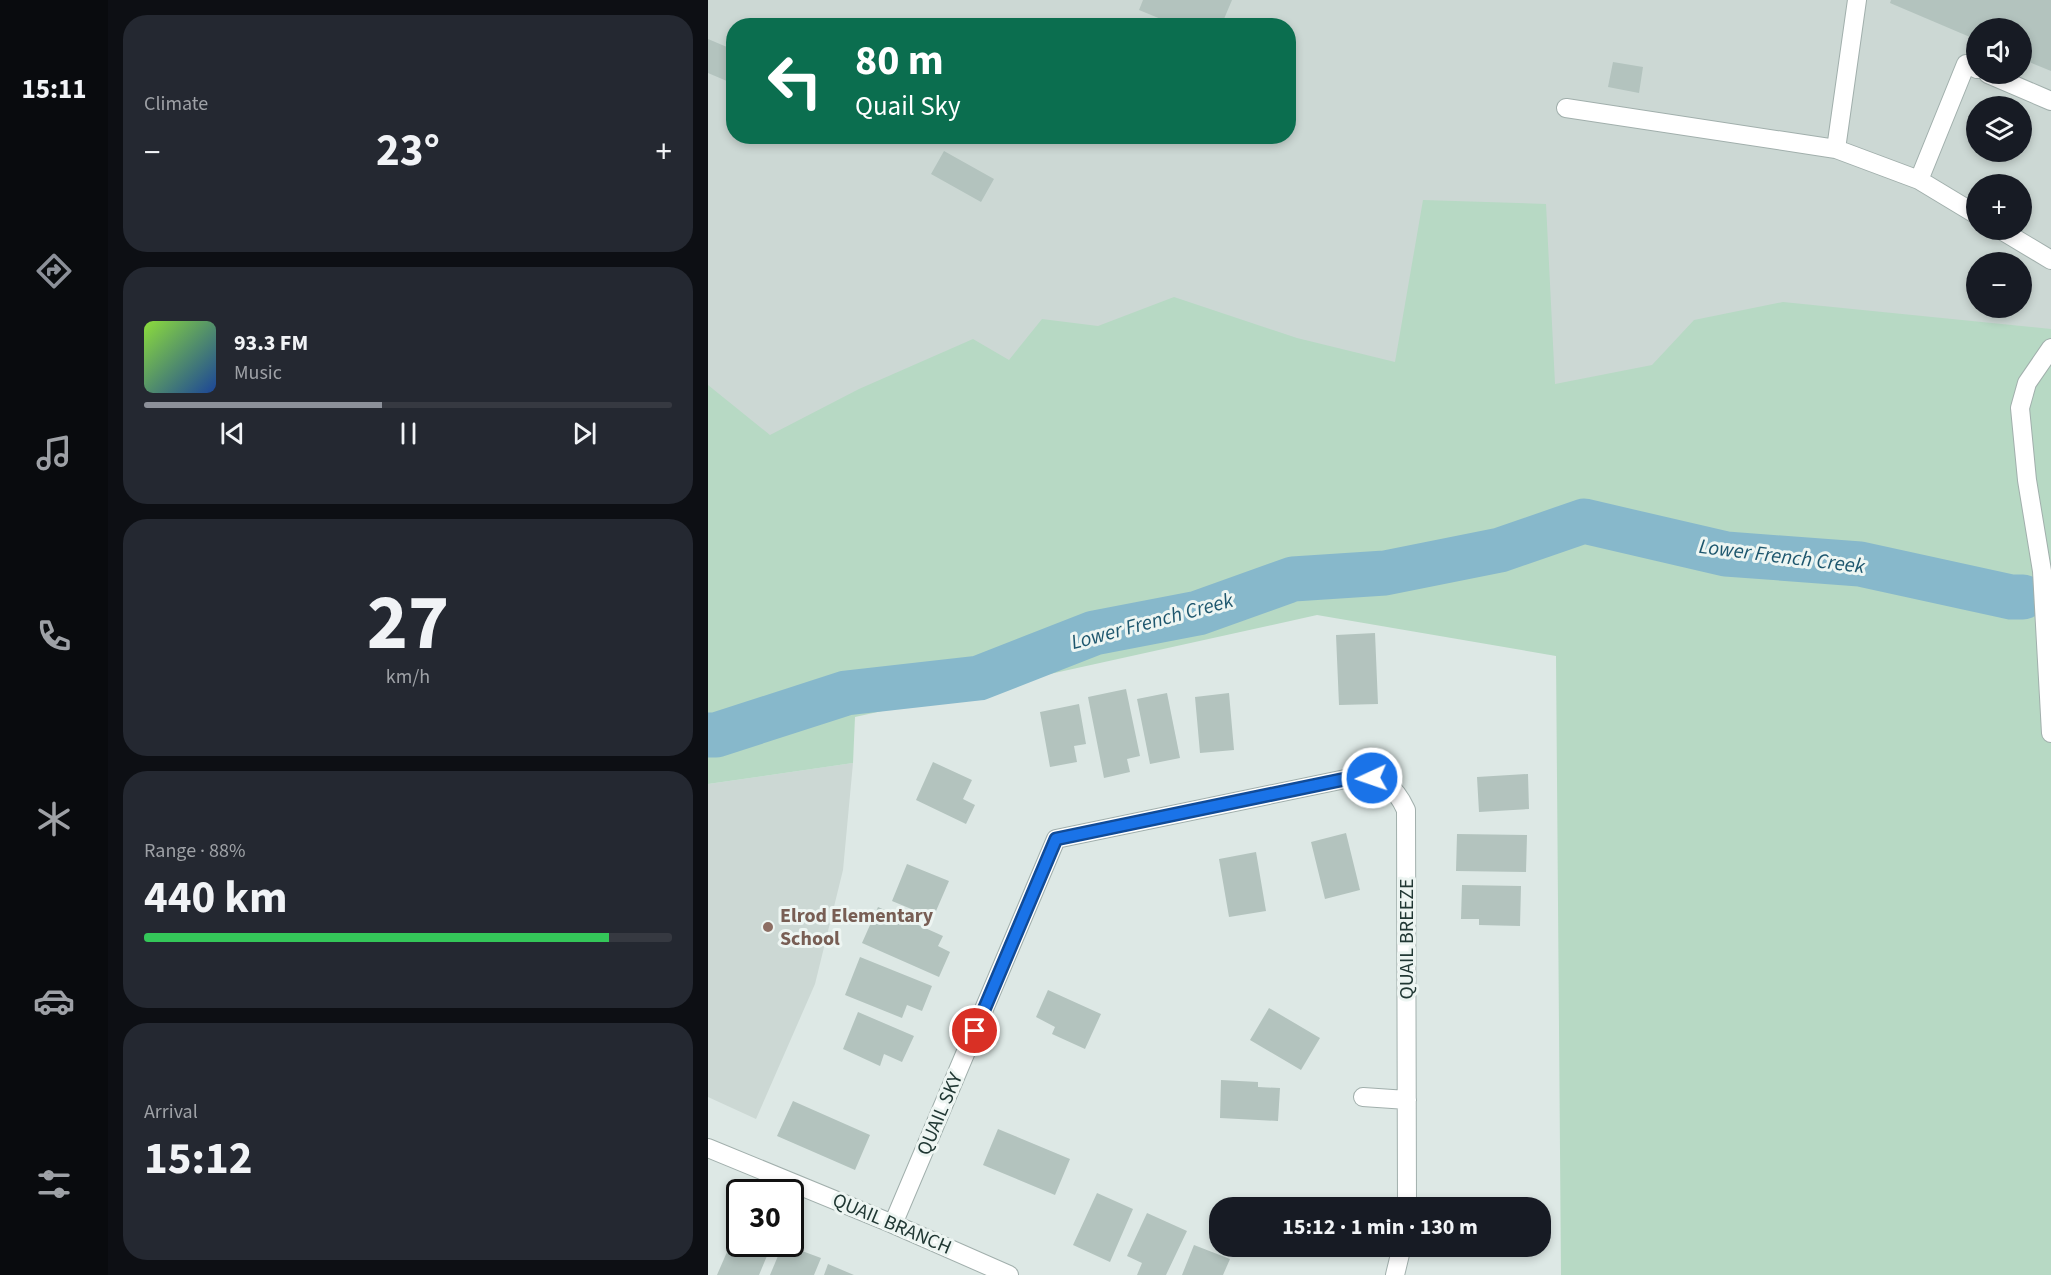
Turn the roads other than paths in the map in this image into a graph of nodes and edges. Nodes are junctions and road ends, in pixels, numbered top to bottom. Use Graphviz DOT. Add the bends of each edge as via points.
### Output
graph roads {
  1 [pos="1857,0"];
  2 [pos="1966,64"];
  3 [pos="2011,84"];
  4 [pos="2051,101"];
  5 [pos="1566,108"];
  6 [pos="1836,149"];
  7 [pos="1919,180"];
  8 [pos="1966,208"];
  9 [pos="2018,240"];
  10 [pos="2051,260"];
  11 [pos="2051,348"];
  12 [pos="2051,733"];
  13 [pos="1387,783"];
  14 [pos="1363,1097"];
  15 [pos="1407,1100"];
  16 [pos="710,1155"];
  17 [pos="1407,1197"];
  18 [pos="893,1224"];
  19 [pos="1399,1257"];
  20 [pos="1009,1275"];
  21 [pos="1395,1275"];
  1 -- 6 [label="street"];
  2 -- 7 [label="street"];
  3 -- 4 [label="street"];
  5 -- 6 [label="street"];
  6 -- 7 [label="street"];
  7 -- 8 [label="street"];
  9 -- 10 [label="street"];
  11 -- 12 [label="street" via="2028,383 2020,408 2042,571"];
  13 -- 15 [label="street, QUAIL BREEZE" via="1400,797 1407,824"];
  13 -- 18 [label="street, QUAIL SKY" via="1355,777 1056,839"];
  14 -- 15 [label="street"];
  15 -- 17 [label="street, QUAIL BREEZE"];
  16 -- 18 [label="street, QUAIL BRANCH"];
  18 -- 20 [label="street, QUAIL BRANCH"];
  19 -- 21 [label="street"];
}
